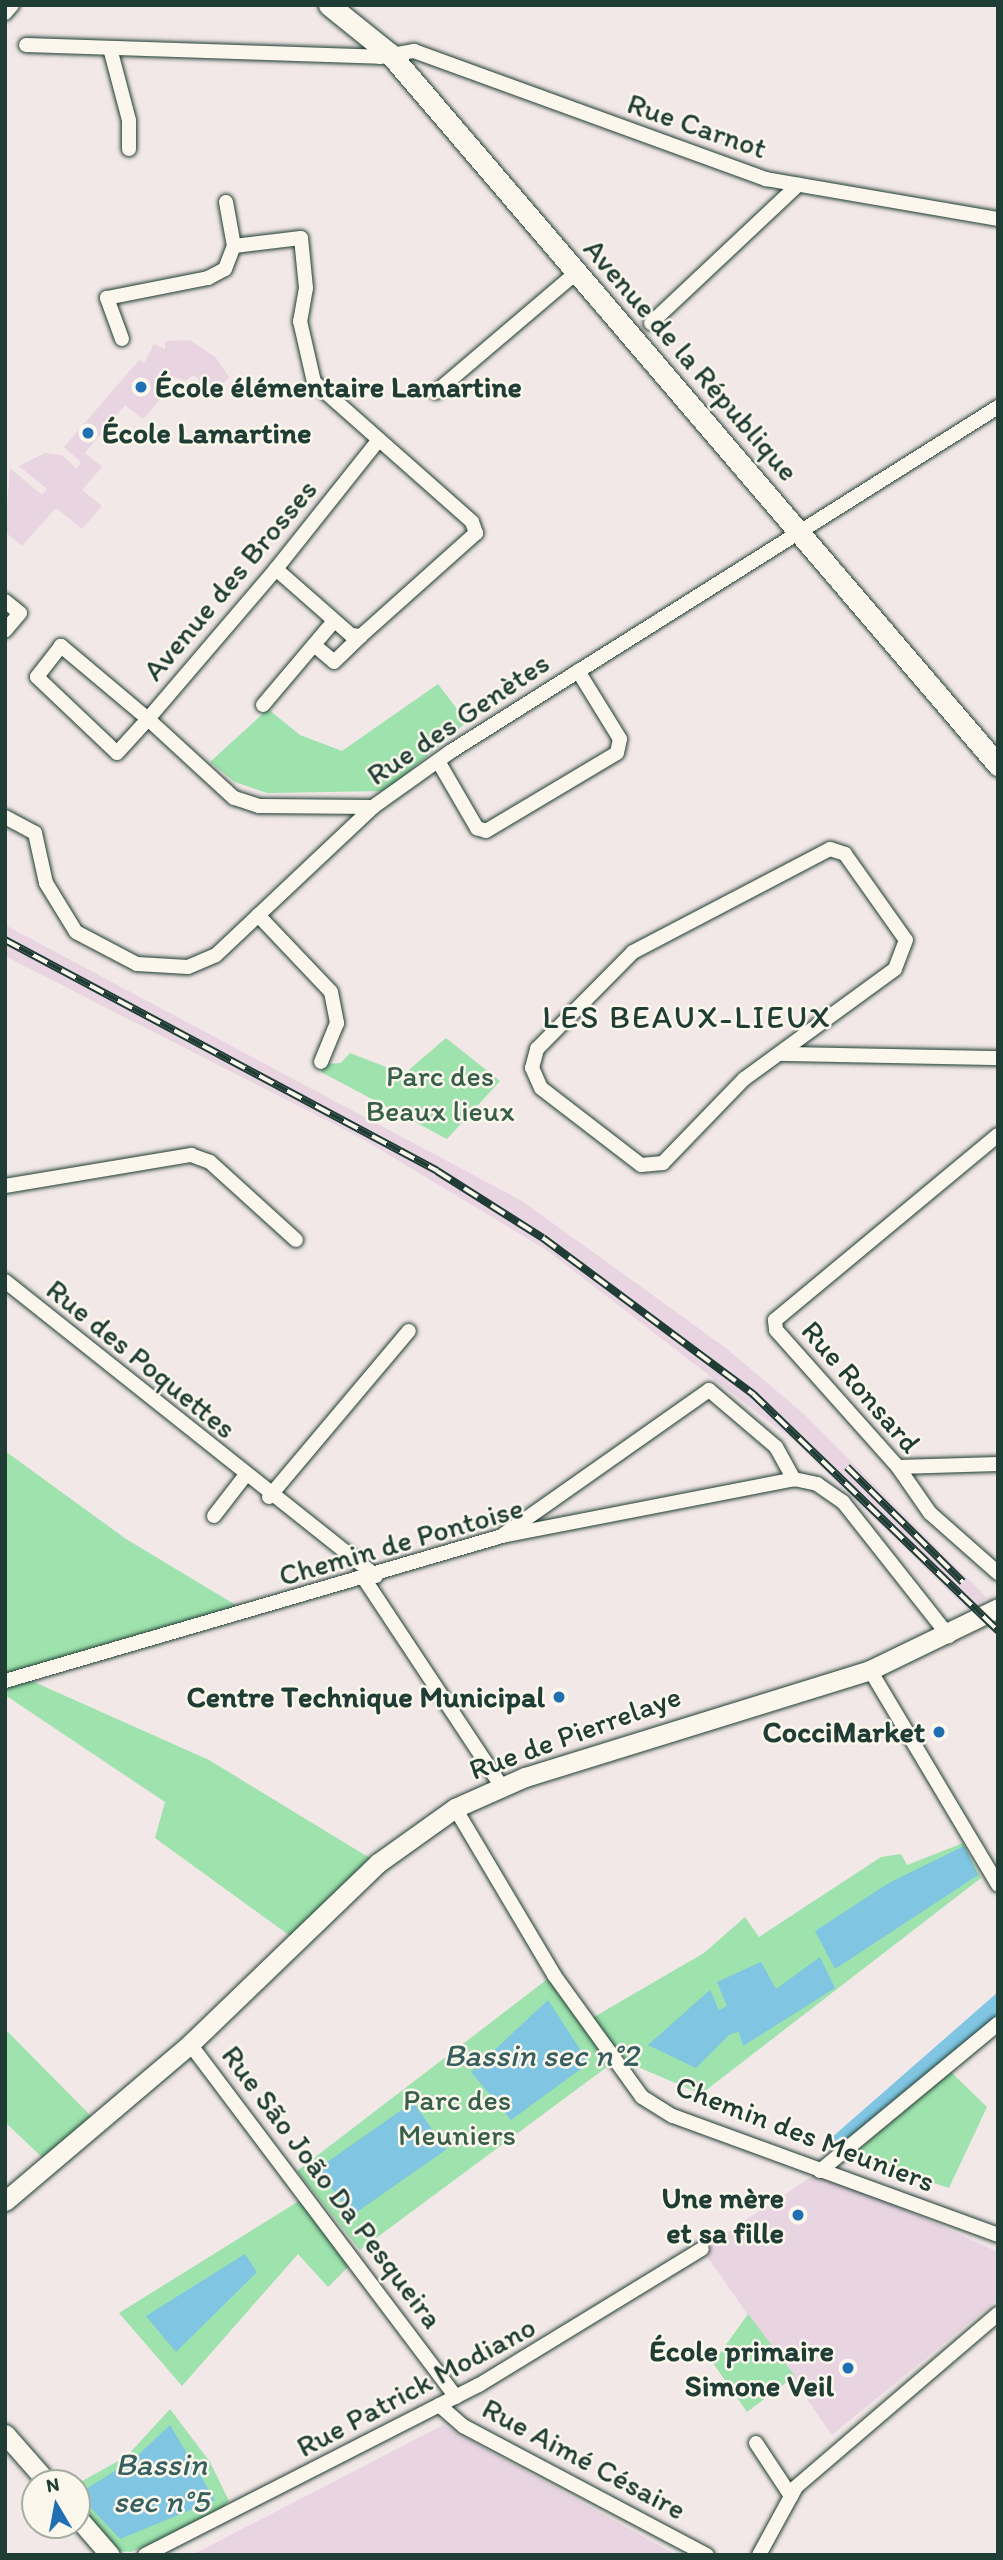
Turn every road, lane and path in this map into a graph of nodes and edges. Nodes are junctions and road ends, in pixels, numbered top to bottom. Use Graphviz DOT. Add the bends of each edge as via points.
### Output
graph roads {
  1 [pos="12,5"];
  2 [pos="328,5"];
  3 [pos="5,13"];
  4 [pos="26,45"];
  5 [pos="111,52"];
  6 [pos="390,54"];
  7 [pos="431,57"];
  8 [pos="408,75"];
  9 [pos="130,149"];
  10 [pos="798,185"];
  11 [pos="226,202"];
  12 [pos="998,219"];
  13 [pos="234,246"];
  14 [pos="577,272"];
  15 [pos="651,323"];
  16 [pos="122,339"];
  17 [pos="436,392"];
  18 [pos="998,407"];
  19 [pos="377,442"];
  20 [pos="799,532"];
  21 [pos="276,569"];
  22 [pos="5,601"];
  23 [pos="334,621"];
  24 [pos="5,631"];
  25 [pos="361,636"];
  26 [pos="314,645"];
  27 [pos="578,671"];
  28 [pos="263,705"];
  29 [pos="148,719"];
  30 [pos="438,761"];
  31 [pos="998,765"];
  32 [pos="373,807"];
  33 [pos="5,817"];
  34 [pos="258,915"];
  35 [pos="782,1054"];
  36 [pos="998,1058"];
  37 [pos="321,1062"];
  38 [pos="998,1135"];
  39 [pos="5,1186"];
  40 [pos="296,1240"];
  41 [pos="5,1281"];
  42 [pos="409,1331"];
  43 [pos="998,1464"];
  44 [pos="898,1467"];
  45 [pos="244,1476"];
  46 [pos="794,1479"];
  47 [pos="269,1497"];
  48 [pos="214,1516"];
  49 [pos="502,1536"];
  50 [pos="998,1573"];
  51 [pos="371,1578"];
  52 [pos="998,1608"];
  53 [pos="949,1636"];
  54 [pos="870,1670"];
  55 [pos="5,1681"];
  56 [pos="502,1787"];
  57 [pos="455,1808"];
  58 [pos="998,1885"];
  59 [pos="998,2024"];
  60 [pos="190,2044"];
  61 [pos="820,2171"];
  62 [pos="5,2201"];
  63 [pos="998,2235"];
  64 [pos="702,2249"];
  65 [pos="998,2314"];
  66 [pos="456,2397"];
  67 [pos="439,2405"];
  68 [pos="5,2434"];
  69 [pos="756,2443"];
  70 [pos="36,2469"];
  71 [pos="791,2496"];
  72 [pos="91,2533"];
  73 [pos="110,2555"];
  74 [pos="145,2555"];
  75 [pos="707,2555"];
  76 [pos="759,2555"];
  1 -- 3 [label="street"];
  2 -- 6 [label="main road, Avenue de la République"];
  4 -- 5 [label="street, Rue Carnot"];
  5 -- 6 [label="street, Rue Carnot"];
  5 -- 9 [label="street"];
  6 -- 7 [label="street, Rue Carnot" via="414,51"];
  6 -- 8 [label="main road, Avenue de la République"];
  7 -- 8 [label="street"];
  7 -- 10 [label="street, Rue Carnot" via="691,155"];
  8 -- 14 [label="main road, Avenue de la République"];
  10 -- 12 [label="street, Rue Carnot"];
  10 -- 15 [label="street"];
  11 -- 13 [label="street"];
  13 -- 16 [label="street" via="225,269 208,278 107,298"];
  13 -- 19 [label="street" via="301,238 306,288 300,321 314,382"];
  14 -- 17 [label="street"];
  14 -- 20 [label="main road, Avenue de la République"];
  18 -- 20 [label="street, Rue des Genètes"];
  19 -- 21 [label="street, Avenue des Brosses"];
  19 -- 25 [label="street" via="472,522 476,533"];
  20 -- 27 [label="street, Rue des Genètes"];
  20 -- 31 [label="main road, Avenue de la République"];
  21 -- 23 [label="street"];
  21 -- 29 [label="street, Avenue des Brosses"];
  22 -- 24 [label="street" via="19,613"];
  23 -- 25 [label="street"];
  23 -- 26 [label="street"];
  25 -- 26 [label="street" via="334,662"];
  26 -- 28 [label="street"];
  27 -- 30 [label="street, Rue des Genètes"];
  27 -- 30 [label="street" via="620,740 617,753 486,831 477,828"];
  29 -- 29 [label="street, Avenue des Brosses" via="117,754 37,677 61,646"];
  29 -- 32 [label="street, Avenue des Brosses" via="234,798 259,806"];
  30 -- 32 [label="street, Rue des Genètes"];
  32 -- 34 [label="street, Rue des Genètes"];
  33 -- 34 [label="street, Rue des Genètes" via="35,832 46,883 76,932 137,964 188,967 216,955"];
  34 -- 37 [label="street" via="331,992 337,1023"];
  35 -- 35 [label="street" via="895,969 906,940 845,854 830,849 633,951 537,1049 532,1068 541,1088 641,1165 663,1163 744,1079"];
  35 -- 36 [label="street"];
  38 -- 44 [label="street, Rue Ronsard" via="775,1320 776,1330"];
  39 -- 40 [label="street" via="191,1155 210,1162"];
  41 -- 45 [label="street, Rue des Poquettes"];
  42 -- 47 [label="street"];
  43 -- 44 [label="street"];
  44 -- 50 [label="street, Rue Ronsard" via="930,1513"];
  45 -- 47 [label="street, Rue des Poquettes"];
  45 -- 48 [label="street, Rue des Poquettes"];
  46 -- 49 [label="street, Chemin de Pontoise"];
  46 -- 49 [label="street" via="776,1447 709,1390"];
  46 -- 53 [label="street" via="817,1484 843,1502"];
  47 -- 51 [label="street, Rue des Poquettes" via="360,1558"];
  49 -- 51 [label="street, Chemin de Pontoise"];
  51 -- 55 [label="street, Chemin de Pontoise"];
  51 -- 56 [label="street, Rue des Poquettes"];
  52 -- 53 [label="main road, Rue de Pierrelaye"];
  53 -- 54 [label="main road, Rue de Pierrelaye"];
  54 -- 56 [label="main road, Rue de Pierrelaye"];
  54 -- 58 [label="street"];
  56 -- 57 [label="main road, Rue de Pierrelaye"];
  57 -- 60 [label="main road, Rue de Pierrelaye" via="378,1863"];
  57 -- 61 [label="street, Chemin des Meuniers" via="554,1975 642,2097 673,2116"];
  59 -- 61 [label="street"];
  60 -- 62 [label="main road, Rue de Pierrelaye"];
  60 -- 66 [label="street, Rue São João Da Pesqueira"];
  61 -- 63 [label="street, Chemin des Meuniers"];
  64 -- 66 [label="street, Rue Patrick Modiano" via="585,2325"];
  65 -- 71 [label="street" via="848,2437"];
  66 -- 67 [label="street, Rue Patrick Modiano"];
  67 -- 74 [label="street, Rue Patrick Modiano"];
  67 -- 75 [label="street, Rue Aimé Césaire" via="463,2426"];
  68 -- 70 [label="main road"];
  69 -- 71 [label="street"];
  71 -- 76 [label="street"];
  72 -- 73 [label="main road"];
}
